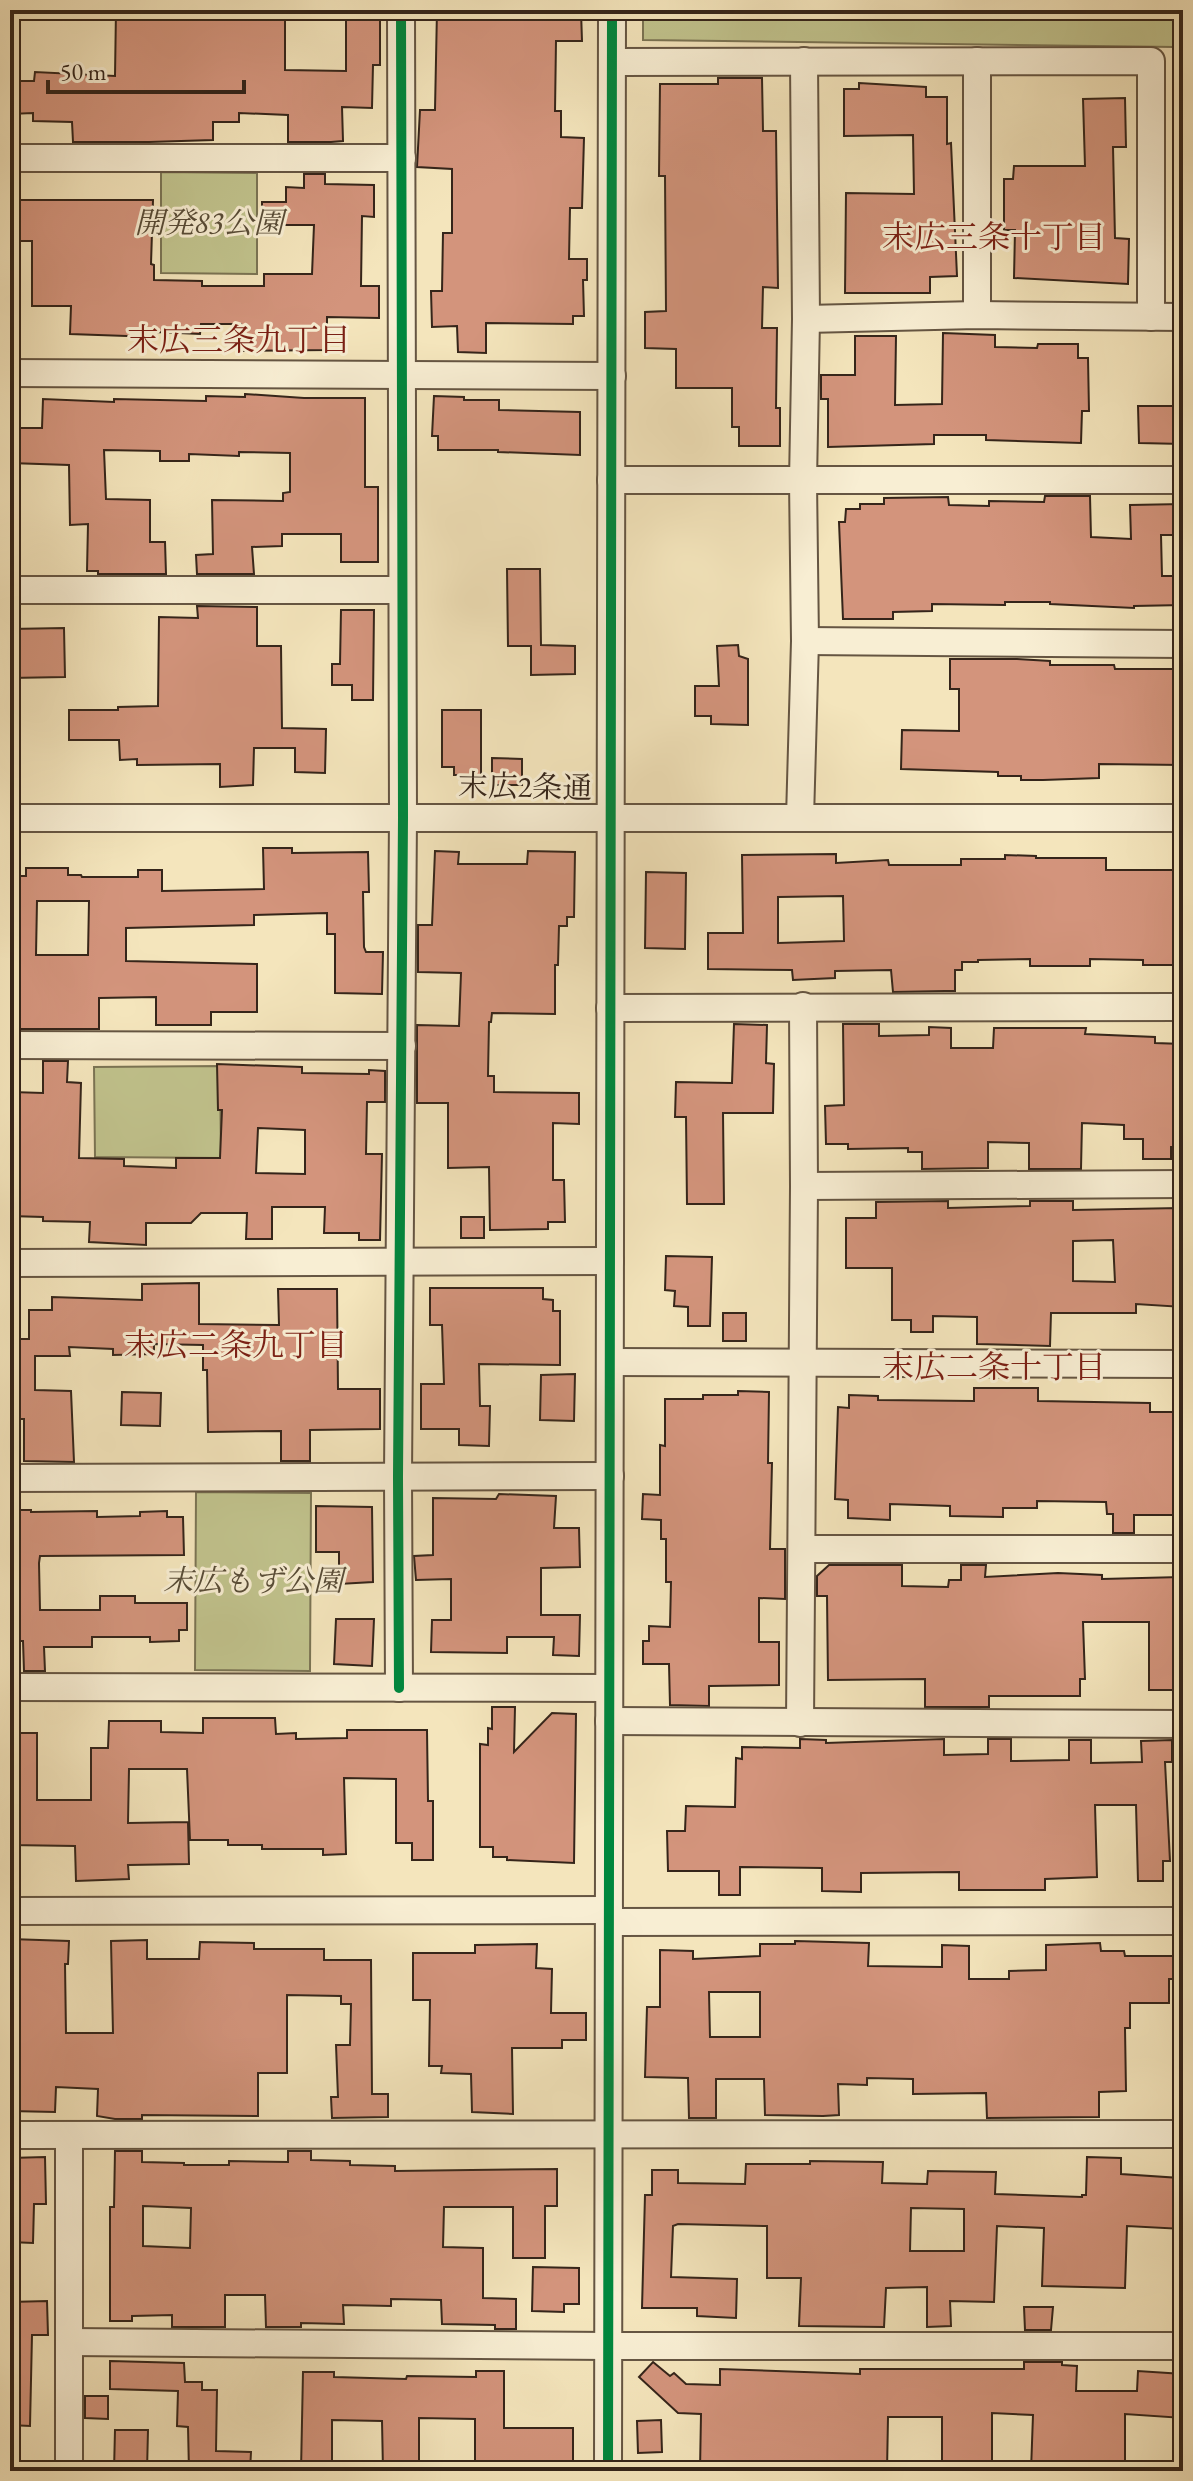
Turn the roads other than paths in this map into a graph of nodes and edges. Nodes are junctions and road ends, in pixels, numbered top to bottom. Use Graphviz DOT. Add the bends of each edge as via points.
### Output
graph roads {
  1 [pos="401,10"];
  2 [pos="612,10"];
  3 [pos="804,61"];
  4 [pos="977,61"];
  5 [pos="612,62"];
  6 [pos="10,158"];
  7 [pos="402,158"];
  8 [pos="977,315"];
  9 [pos="1151,317"];
  10 [pos="1183,317"];
  11 [pos="806,319"];
  12 [pos="10,373"];
  13 [pos="403,375"];
  14 [pos="612,376"];
  15 [pos="611,480"];
  16 [pos="1183,480"];
  17 [pos="803,481"];
  18 [pos="10,590"];
  19 [pos="401,590"];
  20 [pos="805,641"];
  21 [pos="1183,644"];
  22 [pos="403,817"];
  23 [pos="10,818"];
  24 [pos="800,818"];
  25 [pos="1183,818"];
  26 [pos="610,820"];
  27 [pos="803,1006"];
  28 [pos="1183,1007"];
  29 [pos="610,1008"];
  30 [pos="10,1045"];
  31 [pos="402,1046"];
  32 [pos="1183,1184"];
  33 [pos="804,1186"];
  34 [pos="610,1261"];
  35 [pos="10,1263"];
  36 [pos="400,1263"];
  37 [pos="610,1362"];
  38 [pos="801,1364"];
  39 [pos="1183,1364"];
  40 [pos="610,1476"];
  41 [pos="398,1477"];
  42 [pos="10,1478"];
  43 [pos="802,1549"];
  44 [pos="1183,1549"];
  45 [pos="10,1687"];
  46 [pos="399,1688"];
  47 [pos="609,1688"];
  48 [pos="609,1721"];
  49 [pos="800,1723"];
  50 [pos="1183,1724"];
  51 [pos="10,1911"];
  52 [pos="609,1916"];
  53 [pos="1183,1921"];
  54 [pos="1183,2134"];
  55 [pos="10,2135"];
  56 [pos="69,2135"];
  57 [pos="610,2136"];
  58 [pos="69,2342"];
  59 [pos="608,2346"];
  60 [pos="1183,2346"];
  61 [pos="69,2471"];
  62 [pos="608,2471"];
  1 -- 7 [label="street"];
  2 -- 5 [label="street"];
  3 -- 4 [label="street"];
  3 -- 5 [label="street"];
  3 -- 11 [label="street"];
  4 -- 8 [label="street"];
  4 -- 9 [label="street" via="1151,61"];
  5 -- 14 [label="street"];
  6 -- 7 [label="street"];
  7 -- 13 [label="street"];
  8 -- 9 [label="street"];
  8 -- 11 [label="street"];
  9 -- 10 [label="street"];
  11 -- 17 [label="street"];
  12 -- 13 [label="street"];
  13 -- 14 [label="street"];
  13 -- 19 [label="street"];
  14 -- 15 [label="street"];
  15 -- 17 [label="street"];
  15 -- 26 [label="street"];
  16 -- 17 [label="street"];
  17 -- 20 [label="street"];
  18 -- 19 [label="street"];
  19 -- 22 [label="street"];
  20 -- 21 [label="street"];
  20 -- 24 [label="street"];
  22 -- 23 [label="street, 末広2条通"];
  22 -- 26 [label="street, 末広2条通"];
  22 -- 31 [label="street"];
  24 -- 25 [label="street, 末広2条通"];
  24 -- 26 [label="street, 末広2条通"];
  26 -- 29 [label="street"];
  27 -- 28 [label="street"];
  27 -- 29 [label="street"];
  27 -- 33 [label="street"];
  29 -- 34 [label="street"];
  30 -- 31 [label="street"];
  31 -- 36 [label="street"];
  32 -- 33 [label="street"];
  33 -- 38 [label="street"];
  34 -- 36 [label="street"];
  34 -- 37 [label="street"];
  35 -- 36 [label="street"];
  36 -- 41 [label="street"];
  37 -- 38 [label="street"];
  37 -- 40 [label="street"];
  38 -- 39 [label="street"];
  38 -- 43 [label="street"];
  40 -- 41 [label="street"];
  40 -- 47 [label="street"];
  41 -- 42 [label="street"];
  41 -- 46 [label="street"];
  43 -- 44 [label="street"];
  43 -- 49 [label="street"];
  45 -- 46 [label="street"];
  46 -- 47 [label="street"];
  47 -- 48 [label="street"];
  48 -- 49 [label="street"];
  48 -- 52 [label="street"];
  49 -- 50 [label="street"];
  51 -- 52 [label="street"];
  52 -- 53 [label="street"];
  52 -- 57 [label="street"];
  54 -- 57 [label="street"];
  55 -- 56 [label="street"];
  56 -- 57 [label="street"];
  56 -- 58 [label="street"];
  57 -- 59 [label="street"];
  58 -- 59 [label="street"];
  58 -- 61 [label="street"];
  59 -- 60 [label="street"];
  59 -- 62 [label="street"];
}
